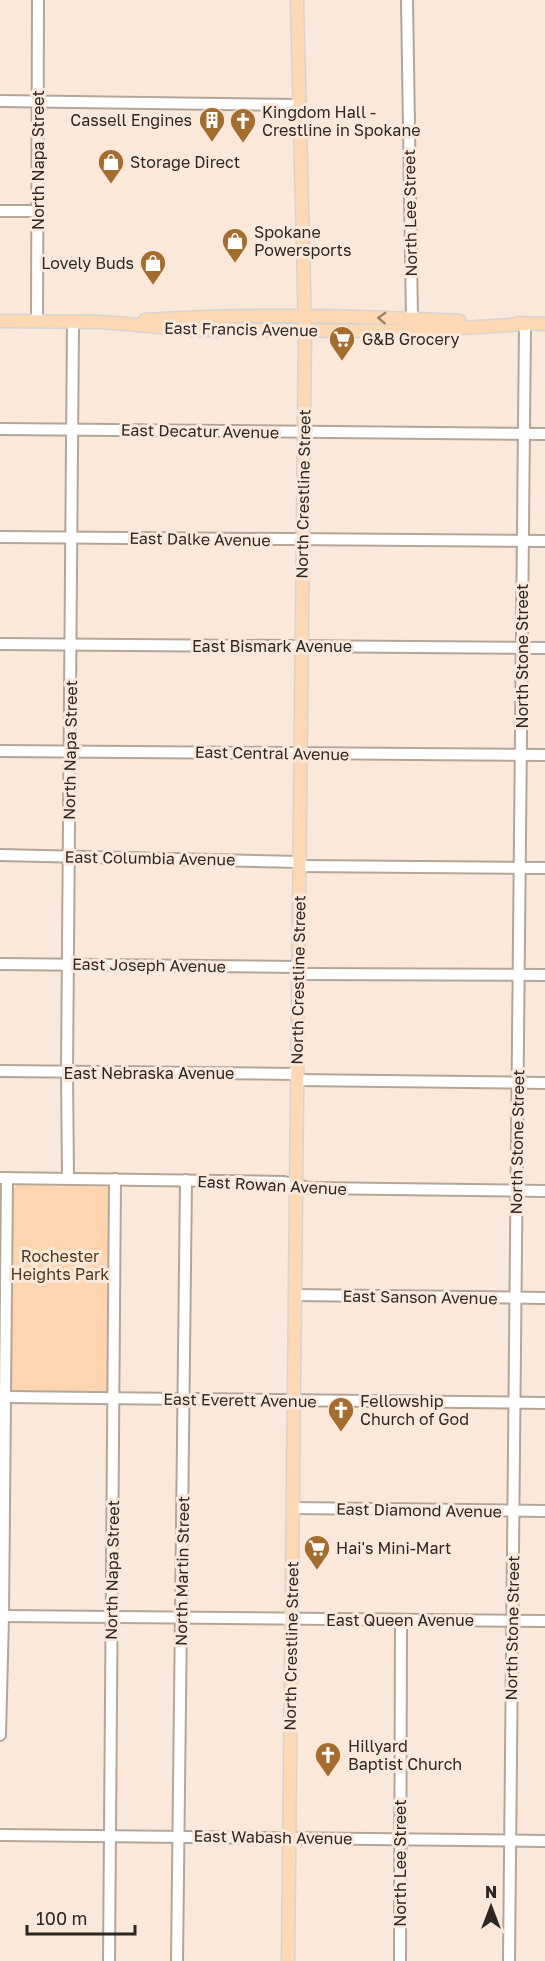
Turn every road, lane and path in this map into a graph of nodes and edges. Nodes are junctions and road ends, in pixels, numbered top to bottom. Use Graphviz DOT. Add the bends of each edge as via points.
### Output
graph roads {
  1 [pos="38,0"];
  2 [pos="297,0"];
  3 [pos="407,0"];
  4 [pos="0,101"];
  5 [pos="38,102"];
  6 [pos="299,105"];
  7 [pos="0,211"];
  8 [pos="37,211"];
  9 [pos="304,317"];
  10 [pos="412,319"];
  11 [pos="0,321"];
  12 [pos="37,321"];
  13 [pos="73,322"];
  14 [pos="102,322"];
  15 [pos="525,324"];
  16 [pos="545,324"];
  17 [pos="304,331"];
  18 [pos="0,429"];
  19 [pos="72,430"];
  20 [pos="304,433"];
  21 [pos="524,434"];
  22 [pos="545,434"];
  23 [pos="0,537"];
  24 [pos="72,538"];
  25 [pos="302,540"];
  26 [pos="523,541"];
  27 [pos="545,541"];
  28 [pos="0,644"];
  29 [pos="71,645"];
  30 [pos="302,646"];
  31 [pos="521,648"];
  32 [pos="545,648"];
  33 [pos="0,751"];
  34 [pos="70,751"];
  35 [pos="301,754"];
  36 [pos="521,755"];
  37 [pos="545,756"];
  38 [pos="0,855"];
  39 [pos="69,856"];
  40 [pos="299,864"];
  41 [pos="520,868"];
  42 [pos="545,868"];
  43 [pos="0,964"];
  44 [pos="68,965"];
  45 [pos="299,970"];
  46 [pos="519,975"];
  47 [pos="545,975"];
  48 [pos="0,1071"];
  49 [pos="67,1072"];
  50 [pos="297,1077"];
  51 [pos="517,1082"];
  52 [pos="545,1083"];
  53 [pos="4,1178"];
  54 [pos="68,1178"];
  55 [pos="115,1179"];
  56 [pos="186,1180"];
  57 [pos="297,1185"];
  58 [pos="516,1191"];
  59 [pos="545,1191"];
  60 [pos="3,1238"];
  61 [pos="295,1295"];
  62 [pos="515,1298"];
  63 [pos="545,1298"];
  64 [pos="3,1343"];
  65 [pos="6,1397"];
  66 [pos="114,1399"];
  67 [pos="185,1400"];
  68 [pos="294,1401"];
  69 [pos="514,1402"];
  70 [pos="545,1403"];
  71 [pos="3,1446"];
  72 [pos="293,1508"];
  73 [pos="513,1511"];
  74 [pos="545,1511"];
  75 [pos="2,1551"];
  76 [pos="3,1616"];
  77 [pos="112,1618"];
  78 [pos="181,1618"];
  79 [pos="292,1620"];
  80 [pos="401,1621"];
  81 [pos="512,1621"];
  82 [pos="545,1621"];
  83 [pos="0,1664"];
  84 [pos="0,1735"];
  85 [pos="0,1835"];
  86 [pos="110,1836"];
  87 [pos="179,1836"];
  88 [pos="290,1838"];
  89 [pos="400,1838"];
  90 [pos="510,1840"];
  91 [pos="545,1841"];
  92 [pos="109,1961"];
  93 [pos="177,1961"];
  94 [pos="288,1961"];
  95 [pos="400,1961"];
  96 [pos="509,1961"];
  1 -- 5 [label="street, North Napa Street"];
  2 -- 6 [label="main road, North Crestline Street"];
  3 -- 10 [label="street, North Lee Street"];
  4 -- 5 [label="street"];
  5 -- 6 [label="street"];
  5 -- 8 [label="street, North Napa Street"];
  6 -- 9 [label="main road, North Crestline Street"];
  7 -- 8 [label="street"];
  8 -- 12 [label="street, North Napa Street"];
  10 -- 9 [label="main road, East Francis Avenue, one-way"];
  9 -- 14 [label="main road, East Francis Avenue"];
  9 -- 17 [label="main road, North Crestline Street"];
  10 -- 15 [label="main road, East Francis Avenue"];
  11 -- 12 [label="main road, East Francis Avenue"];
  12 -- 13 [label="main road, East Francis Avenue"];
  13 -- 14 [label="main road, East Francis Avenue"];
  13 -- 19 [label="street, North Napa Street"];
  14 -- 17 [label="main road, East Francis Avenue" via="195,330"];
  15 -- 16 [label="main road, East Francis Avenue"];
  15 -- 17 [label="main road, East Francis Avenue" via="412,331"];
  15 -- 21 [label="street, North Stone Street"];
  17 -- 20 [label="main road, North Crestline Street"];
  18 -- 19 [label="street, East Decatur Avenue"];
  19 -- 20 [label="street, East Decatur Avenue"];
  19 -- 24 [label="street, North Napa Street"];
  20 -- 21 [label="street, East Decatur Avenue"];
  20 -- 25 [label="main road, North Crestline Street"];
  21 -- 22 [label="street, East Decatur Avenue"];
  21 -- 26 [label="street, North Stone Street"];
  23 -- 24 [label="street, East Dalke Avenue"];
  24 -- 25 [label="street, East Dalke Avenue"];
  24 -- 29 [label="street, North Napa Street"];
  25 -- 26 [label="street, East Dalke Avenue"];
  25 -- 30 [label="main road, North Crestline Street"];
  26 -- 27 [label="street, East Dalke Avenue"];
  26 -- 31 [label="street, North Stone Street"];
  28 -- 29 [label="street, East Bismark Avenue"];
  29 -- 30 [label="street, East Bismark Avenue"];
  29 -- 34 [label="street, North Napa Street"];
  30 -- 31 [label="street, East Bismark Avenue"];
  30 -- 35 [label="main road, North Crestline Street"];
  31 -- 32 [label="street, East Bismark Avenue"];
  31 -- 36 [label="street, North Stone Street"];
  33 -- 34 [label="street, East Central Avenue"];
  34 -- 35 [label="street, East Central Avenue"];
  34 -- 39 [label="street, North Napa Street"];
  35 -- 36 [label="street, East Central Avenue"];
  35 -- 40 [label="main road, North Crestline Street"];
  36 -- 37 [label="street, East Central Avenue"];
  36 -- 41 [label="street, North Stone Street"];
  38 -- 39 [label="street, East Columbia Avenue"];
  39 -- 40 [label="street, East Columbia Avenue"];
  39 -- 44 [label="street, North Napa Street"];
  40 -- 41 [label="street, East Columbia Avenue"];
  40 -- 45 [label="main road, North Crestline Street"];
  41 -- 42 [label="street, East Columbia Avenue"];
  41 -- 46 [label="street, North Stone Street"];
  43 -- 44 [label="street, East Joseph Avenue"];
  44 -- 45 [label="street, East Joseph Avenue"];
  44 -- 49 [label="street, North Napa Street"];
  45 -- 46 [label="street, East Joseph Avenue"];
  45 -- 50 [label="main road, North Crestline Street"];
  46 -- 47 [label="street, East Joseph Avenue"];
  46 -- 51 [label="street, North Stone Street"];
  48 -- 49 [label="street, East Nebraska Avenue"];
  49 -- 50 [label="street, East Nebraska Avenue"];
  49 -- 54 [label="street, North Napa Street"];
  50 -- 51 [label="street, East Nebraska Avenue"];
  50 -- 57 [label="main road, North Crestline Street"];
  51 -- 52 [label="street, East Nebraska Avenue"];
  51 -- 58 [label="street, North Stone Street"];
  53 -- 54 [label="street, East Rowan Avenue"];
  53 -- 60 [label="street"];
  54 -- 55 [label="street, East Rowan Avenue"];
  55 -- 56 [label="street, East Rowan Avenue"];
  55 -- 66 [label="street, North Napa Street"];
  56 -- 57 [label="street, East Rowan Avenue"];
  56 -- 67 [label="street, North Martin Street"];
  57 -- 58 [label="street, East Rowan Avenue"];
  57 -- 61 [label="main road, North Crestline Street"];
  58 -- 59 [label="street, East Rowan Avenue"];
  58 -- 62 [label="street, North Stone Street"];
  60 -- 64 [label="street"];
  61 -- 62 [label="street, East Sanson Avenue"];
  61 -- 68 [label="main road, North Crestline Street"];
  62 -- 63 [label="street, East Sanson Avenue"];
  62 -- 69 [label="street, North Stone Street"];
  64 -- 65 [label="street"];
  65 -- 66 [label="street, East Everett Avenue"];
  65 -- 71 [label="street"];
  66 -- 67 [label="street, East Everett Avenue"];
  66 -- 77 [label="street, North Napa Street"];
  67 -- 68 [label="street, East Everett Avenue"];
  67 -- 78 [label="street, North Martin Street"];
  68 -- 69 [label="street, East Everett Avenue"];
  68 -- 72 [label="main road, North Crestline Street"];
  69 -- 70 [label="street, East Everett Avenue"];
  69 -- 73 [label="street, North Stone Street"];
  71 -- 75 [label="street"];
  72 -- 73 [label="street, East Diamond Avenue"];
  72 -- 79 [label="main road, North Crestline Street"];
  73 -- 74 [label="street, East Diamond Avenue"];
  73 -- 81 [label="street, North Stone Street"];
  75 -- 76 [label="street"];
  76 -- 77 [label="street, East Queen Avenue"];
  76 -- 83 [label="street"];
  77 -- 78 [label="street, East Queen Avenue"];
  77 -- 86 [label="street, North Napa Street"];
  78 -- 79 [label="street, East Queen Avenue"];
  78 -- 87 [label="street, North Martin Street"];
  79 -- 80 [label="street, East Queen Avenue"];
  79 -- 88 [label="main road, North Crestline Street"];
  80 -- 81 [label="street, East Queen Avenue"];
  80 -- 89 [label="street, North Lee Street"];
  81 -- 82 [label="street, East Queen Avenue"];
  81 -- 90 [label="street, North Stone Street"];
  83 -- 84 [label="street"];
  85 -- 86 [label="street, East Wabash Avenue"];
  86 -- 87 [label="street, East Wabash Avenue"];
  86 -- 92 [label="street, North Napa Street"];
  87 -- 88 [label="street, East Wabash Avenue"];
  87 -- 93 [label="street, North Martin Street"];
  88 -- 89 [label="street, East Wabash Avenue"];
  88 -- 94 [label="main road, North Crestline Street"];
  89 -- 90 [label="street, East Wabash Avenue"];
  89 -- 95 [label="street, North Lee Street"];
  90 -- 91 [label="street, East Wabash Avenue"];
  90 -- 96 [label="street, North Stone Street"];
}
